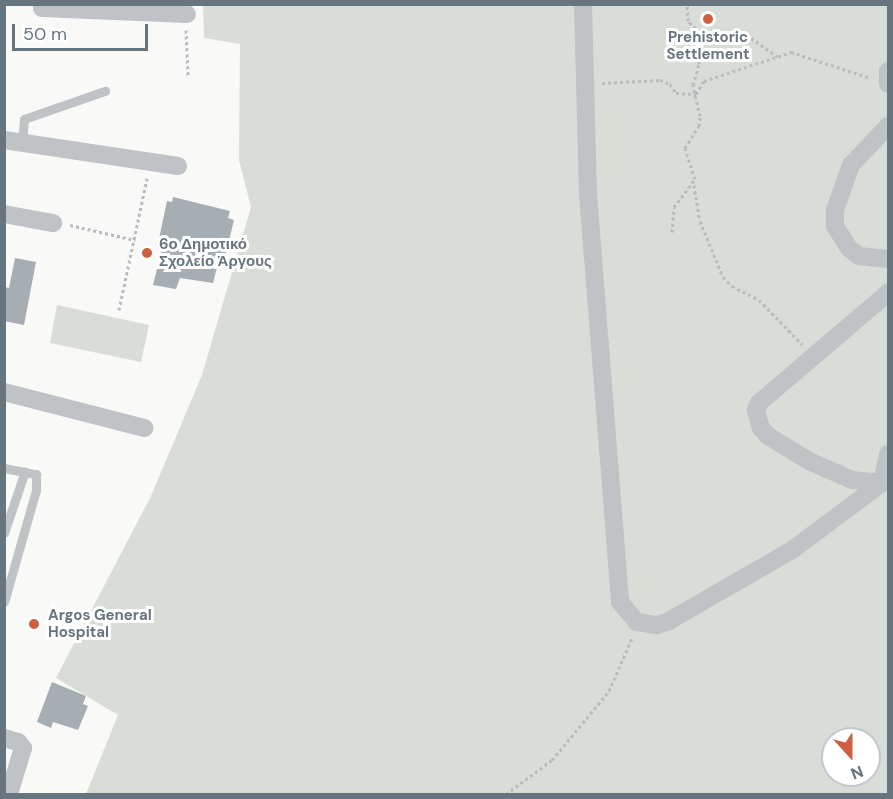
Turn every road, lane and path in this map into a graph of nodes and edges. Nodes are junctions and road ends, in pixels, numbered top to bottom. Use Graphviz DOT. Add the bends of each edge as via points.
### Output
graph roads {
  1 [pos="42,4"];
  2 [pos="583,4"];
  3 [pos="687,4"];
  4 [pos="187,14"];
  5 [pos="737,38"];
  6 [pos="777,56"];
  7 [pos="188,76"];
  8 [pos="888,78"];
  9 [pos="584,84"];
  10 [pos="105,91"];
  11 [pos="696,94"];
  12 [pos="888,126"];
  13 [pos="13,141"];
  14 [pos="150,162"];
  15 [pos="178,166"];
  16 [pos="694,186"];
  17 [pos="4,214"];
  18 [pos="53,223"];
  19 [pos="72,226"];
  20 [pos="672,232"];
  21 [pos="135,240"];
  22 [pos="888,259"];
  23 [pos="888,293"];
  24 [pos="119,310"];
  25 [pos="814,356"];
  26 [pos="4,392"];
  27 [pos="144,428"];
  28 [pos="888,454"];
  29 [pos="4,468"];
  30 [pos="25,471"];
  31 [pos="885,481"];
  32 [pos="4,533"];
  33 [pos="4,602"];
  34 [pos="637,622"];
  35 [pos="11,740"];
  36 [pos="9,795"];
  37 [pos="506,795"];
  1 -- 4 [label="street" via="42,8"];
  2 -- 9 [label="street"];
  3 -- 11 [label="path" via="687,21 696,28"];
  4 -- 7 [label="path"];
  5 -- 6 [label="path" via="751,38"];
  6 -- 8 [label="path" via="800,52 868,78"];
  6 -- 11 [label="path" via="704,81"];
  9 -- 11 [label="path" via="660,80 670,84 676,93"];
  9 -- 34 [label="street" via="618,590 620,602"];
  10 -- 13 [label="lane" via="24,119"];
  11 -- 16 [label="path" via="699,126 685,148"];
  12 -- 22 [label="street" via="851,165 835,210 835,226 849,248 859,256"];
  13 -- 14 [label="street"];
  14 -- 15 [label="street"];
  14 -- 21 [label="path"];
  16 -- 20 [label="path" via="674,207"];
  16 -- 25 [label="path" via="700,221 723,277 759,300"];
  17 -- 18 [label="street"];
  19 -- 21 [label="path"];
  21 -- 24 [label="path"];
  23 -- 25 [label="street"];
  25 -- 31 [label="street" via="759,403 756,418 760,428 809,461 852,480"];
  26 -- 27 [label="street"];
  28 -- 31 [label="street"];
  29 -- 30 [label="lane"];
  30 -- 32 [label="lane"];
  30 -- 33 [label="lane" via="36,474 36,490"];
  31 -- 34 [label="street" via="792,550 669,621 657,625"];
  34 -- 37 [label="path" via="609,691 552,760"];
  35 -- 36 [label="street" via="23,748"];
}
